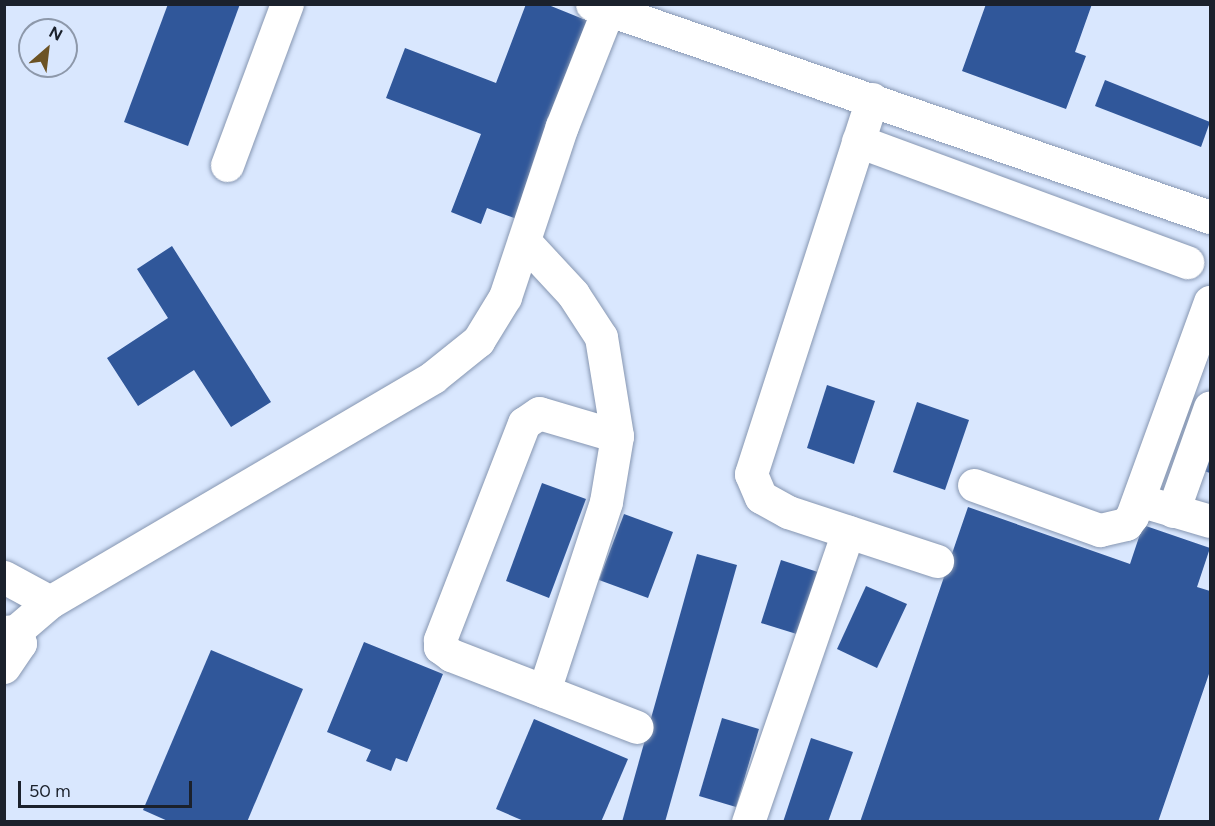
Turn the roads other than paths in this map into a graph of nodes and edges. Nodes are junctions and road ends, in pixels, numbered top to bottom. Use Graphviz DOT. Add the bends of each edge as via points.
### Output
graph roads {
  1 [pos="287,4"];
  2 [pos="600,7"];
  3 [pos="872,99"];
  4 [pos="858,141"];
  5 [pos="227,165"];
  6 [pos="1210,217"];
  7 [pos="524,241"];
  8 [pos="1187,262"];
  9 [pos="1210,302"];
  10 [pos="1204,407"];
  11 [pos="617,436"];
  12 [pos="974,485"];
  13 [pos="1138,500"];
  14 [pos="1173,511"];
  15 [pos="1210,521"];
  16 [pos="848,532"];
  17 [pos="937,561"];
  18 [pos="4,577"];
  19 [pos="50,602"];
  20 [pos="10,632"];
  21 [pos="4,667"];
  22 [pos="544,691"];
  23 [pos="637,727"];
  24 [pos="748,822"];
  1 -- 5 [label="lane"];
  2 -- 3 [label="lane"];
  2 -- 7 [label="lane"];
  3 -- 4 [label="lane"];
  3 -- 6 [label="lane"];
  4 -- 8 [label="lane"];
  4 -- 16 [label="lane" via="751,474 753,486 773,506"];
  7 -- 11 [label="lane" via="573,294 601,337"];
  7 -- 19 [label="lane" via="493,320 459,359"];
  9 -- 10 [label="lane"];
  10 -- 13 [label="lane"];
  10 -- 14 [label="lane"];
  11 -- 22 [label="lane" via="606,502"];
  11 -- 22 [label="lane" via="539,413 524,423 440,640 440,647 451,655"];
  12 -- 13 [label="lane" via="1100,530 1126,524"];
  13 -- 14 [label="lane"];
  14 -- 15 [label="lane"];
  16 -- 17 [label="lane"];
  16 -- 24 [label="lane"];
  18 -- 19 [label="lane"];
  19 -- 20 [label="lane"];
  20 -- 21 [label="lane" via="20,643"];
  22 -- 23 [label="lane"];
}
